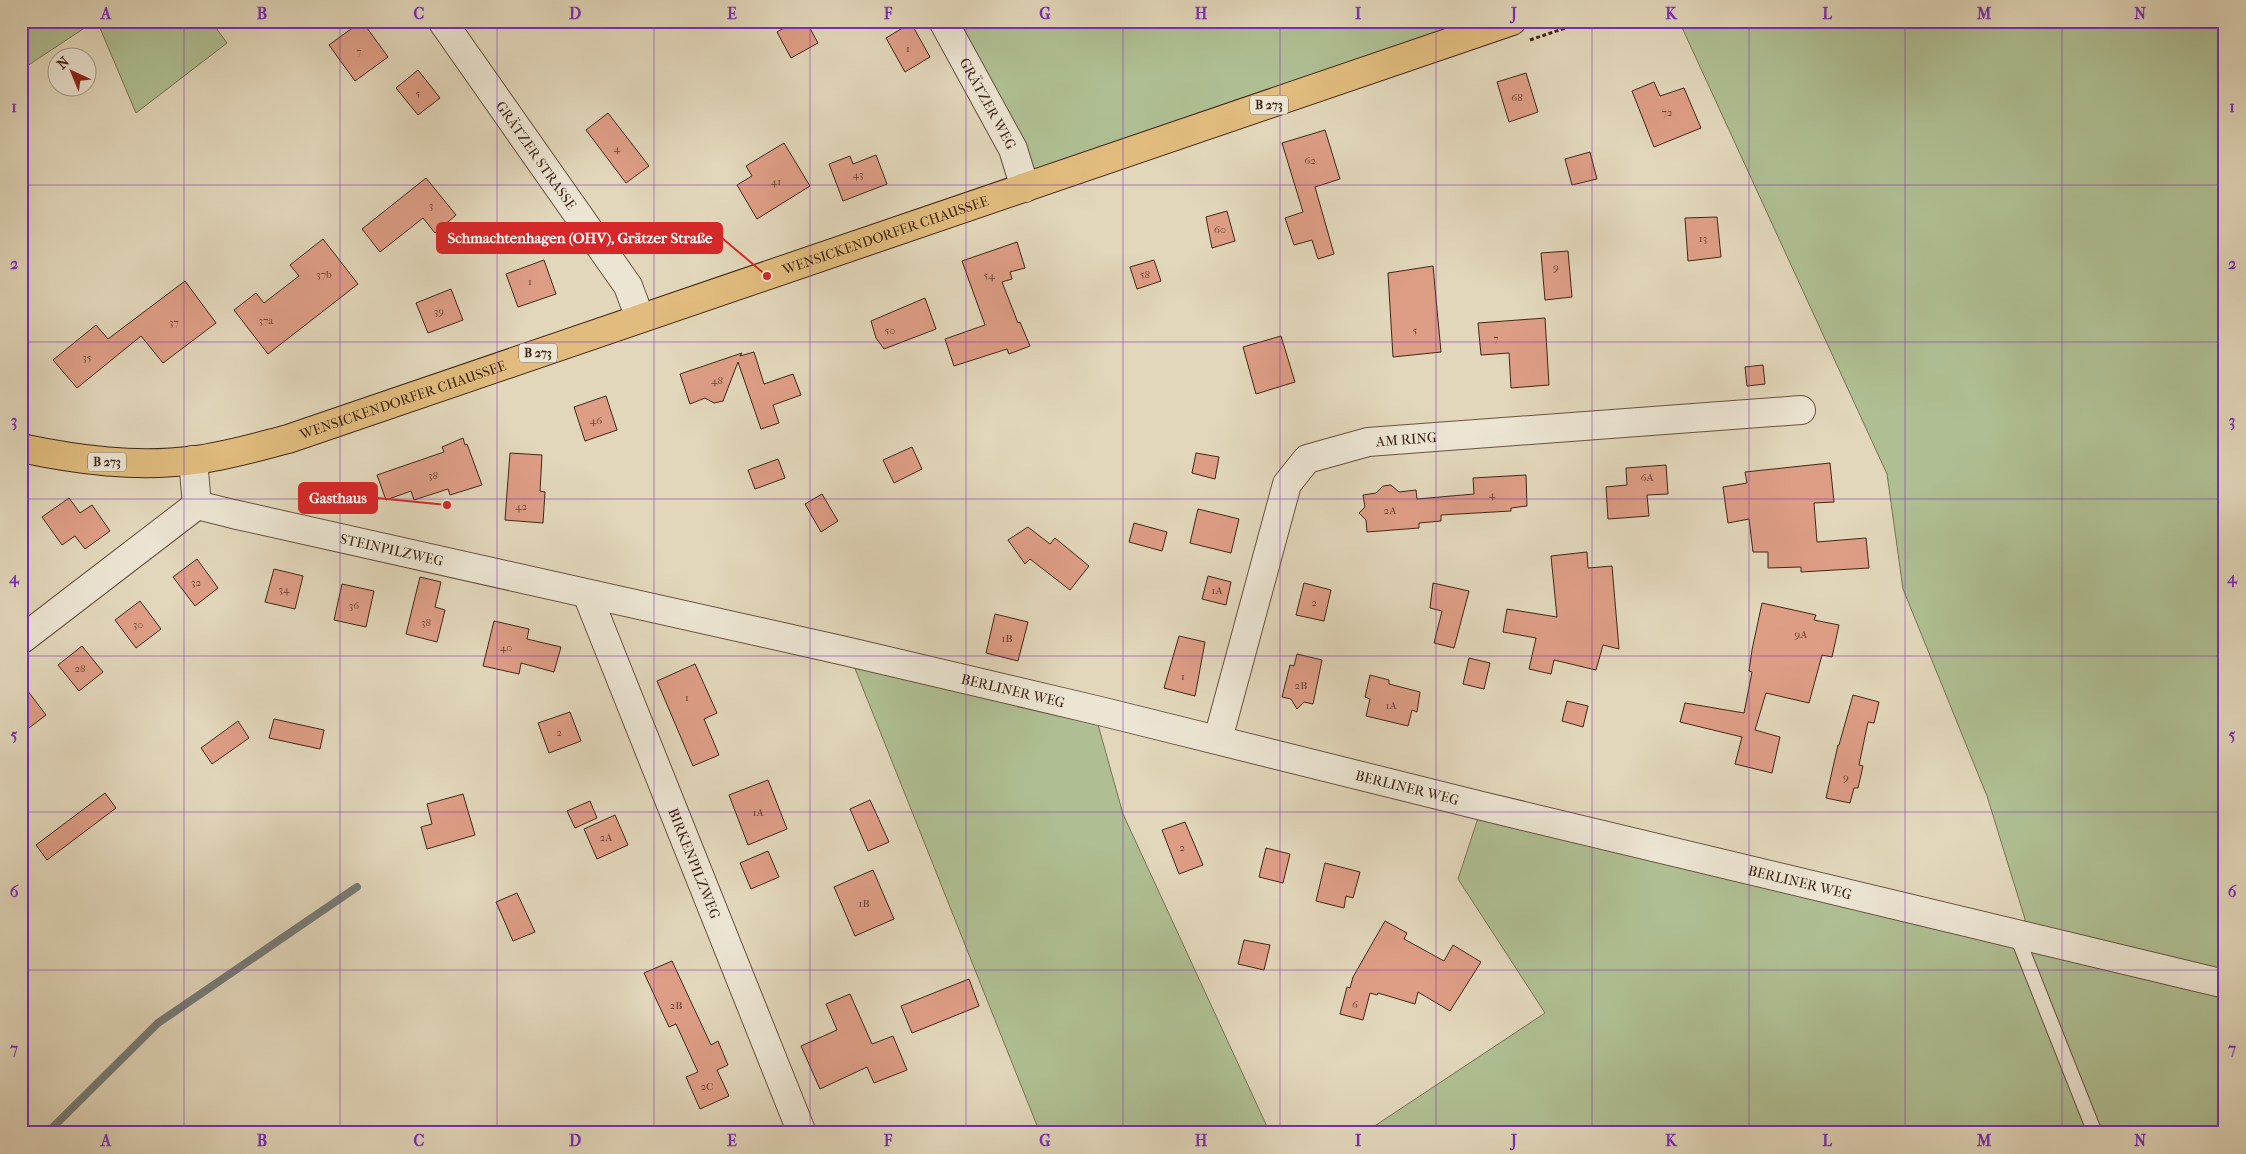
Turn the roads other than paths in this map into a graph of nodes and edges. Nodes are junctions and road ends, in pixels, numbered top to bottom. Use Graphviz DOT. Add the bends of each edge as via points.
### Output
graph roads {
  1 [pos="442,21"];
  2 [pos="943,21"];
  3 [pos="1512,21"];
  4 [pos="1025,188"];
  5 [pos="640,318"];
  6 [pos="1801,410"];
  7 [pos="21,448"];
  8 [pos="194,460"];
  9 [pos="197,505"];
  10 [pos="587,594"];
  11 [pos="21,640"];
  12 [pos="1218,739"];
  13 [pos="2016,934"];
  14 [pos="2225,984"];
  15 [pos="802,1133"];
  16 [pos="2095,1133"];
  1 -- 5 [label="street, GRÄTZER STRASSE" via="628,286"];
  2 -- 4 [label="street, GRÄTZER WEG" via="1013,149"];
  3 -- 4 [label="main road, WENSICKENDORFER CHAUSSEE / B 273"];
  4 -- 5 [label="main road, WENSICKENDORFER CHAUSSEE / B 273"];
  5 -- 8 [label="main road, WENSICKENDORFER CHAUSSEE / B 273" via="288,439 233,454"];
  6 -- 12 [label="street, AM RING" via="1368,442 1307,459 1286,484"];
  7 -- 8 [label="main road, WENSICKENDORFER CHAUSSEE / B 273" via="102,462"];
  8 -- 9 [label="street"];
  9 -- 10 [label="street, STEINPILZWEG"];
  9 -- 11 [label="street"];
  10 -- 12 [label="street, BERLINER WEG"];
  10 -- 15 [label="street, BIRKENPILZWEG"];
  12 -- 13 [label="street, BERLINER WEG"];
  13 -- 14 [label="street, BERLINER WEG"];
  13 -- 16 [label="lane"];
}
